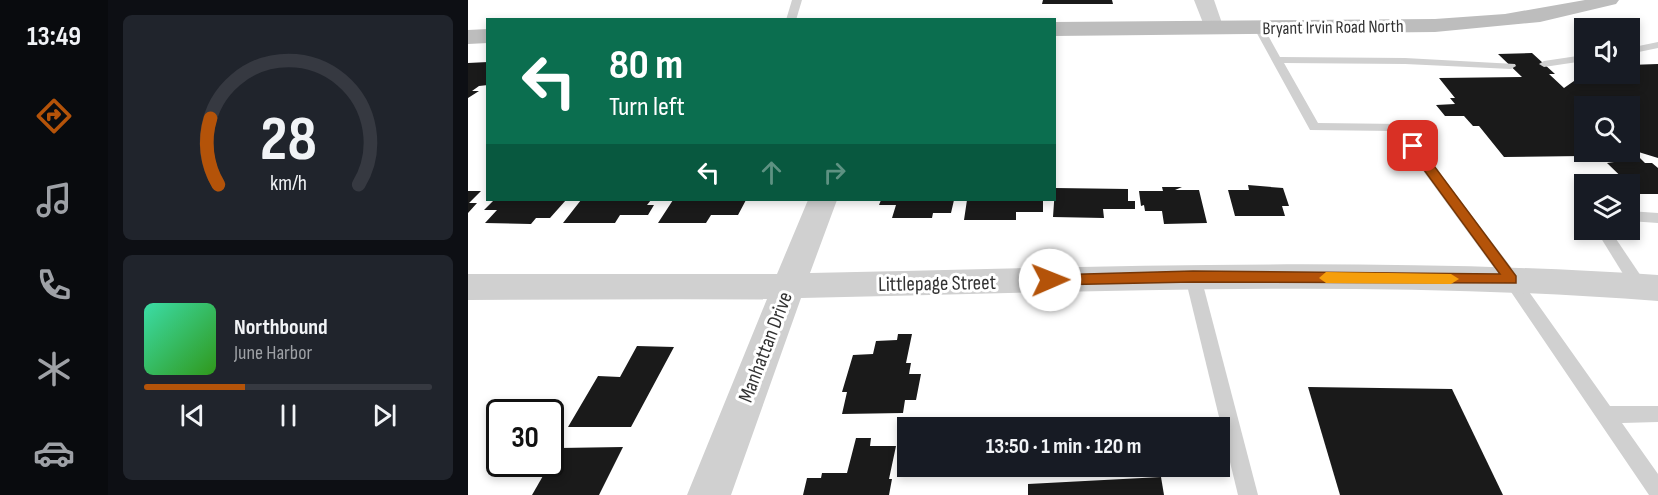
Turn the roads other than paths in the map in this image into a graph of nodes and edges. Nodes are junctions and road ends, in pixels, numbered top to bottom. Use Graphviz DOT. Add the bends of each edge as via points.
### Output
graph roads {
  1 [pos="797,0"];
  2 [pos="1204,0"];
  3 [pos="1609,0"];
  4 [pos="792,18"];
  5 [pos="1259,28"];
  6 [pos="1056,29"];
  7 [pos="1214,29"];
  8 [pos="468,36"];
  9 [pos="486,36"];
  10 [pos="1658,45"];
  11 [pos="1640,49"];
  12 [pos="1277,60"];
  13 [pos="1574,60"];
  14 [pos="1544,64"];
  15 [pos="1511,66"];
  16 [pos="822,201"];
  17 [pos="1640,217"];
  18 [pos="1658,218"];
  19 [pos="1611,240"];
  20 [pos="1193,277"];
  21 [pos="1511,279"];
  22 [pos="788,286"];
  23 [pos="468,287"];
  24 [pos="1648,287"];
  25 [pos="1658,414"];
  26 [pos="1605,415"];
  27 [pos="1658,491"];
  28 [pos="709,495"];
  29 [pos="1248,495"];
  1 -- 4 [label="lane"];
  2 -- 7 [label="street"];
  3 -- 5 [label="main road, Bryant Irvin Road North" via="1564,13 1491,23"];
  5 -- 7 [label="main road, Bryant Irvin Road North"];
  5 -- 12 [label="lane"];
  6 -- 7 [label="main road, Bryant Irvin Road North"];
  8 -- 9 [label="main road"];
  10 -- 11 [label="lane"];
  12 -- 15 [label="lane" via="1405,60"];
  12 -- 21 [label="lane" via="1314,127 1398,127"];
  13 -- 14 [label="lane"];
  16 -- 22 [label="street, Manhattan Drive"];
  17 -- 18 [label="lane"];
  19 -- 24 [label="lane"];
  20 -- 21 [label="street, Littlepage Street"];
  20 -- 22 [label="street, Littlepage Street"];
  20 -- 29 [label="lane"];
  21 -- 24 [label="street, Littlepage Street"];
  21 -- 26 [label="lane"];
  22 -- 23 [label="street, Littlepage Street"];
  22 -- 28 [label="street, Manhattan Drive"];
  25 -- 26 [label="lane"];
  26 -- 27 [label="lane"];
}
